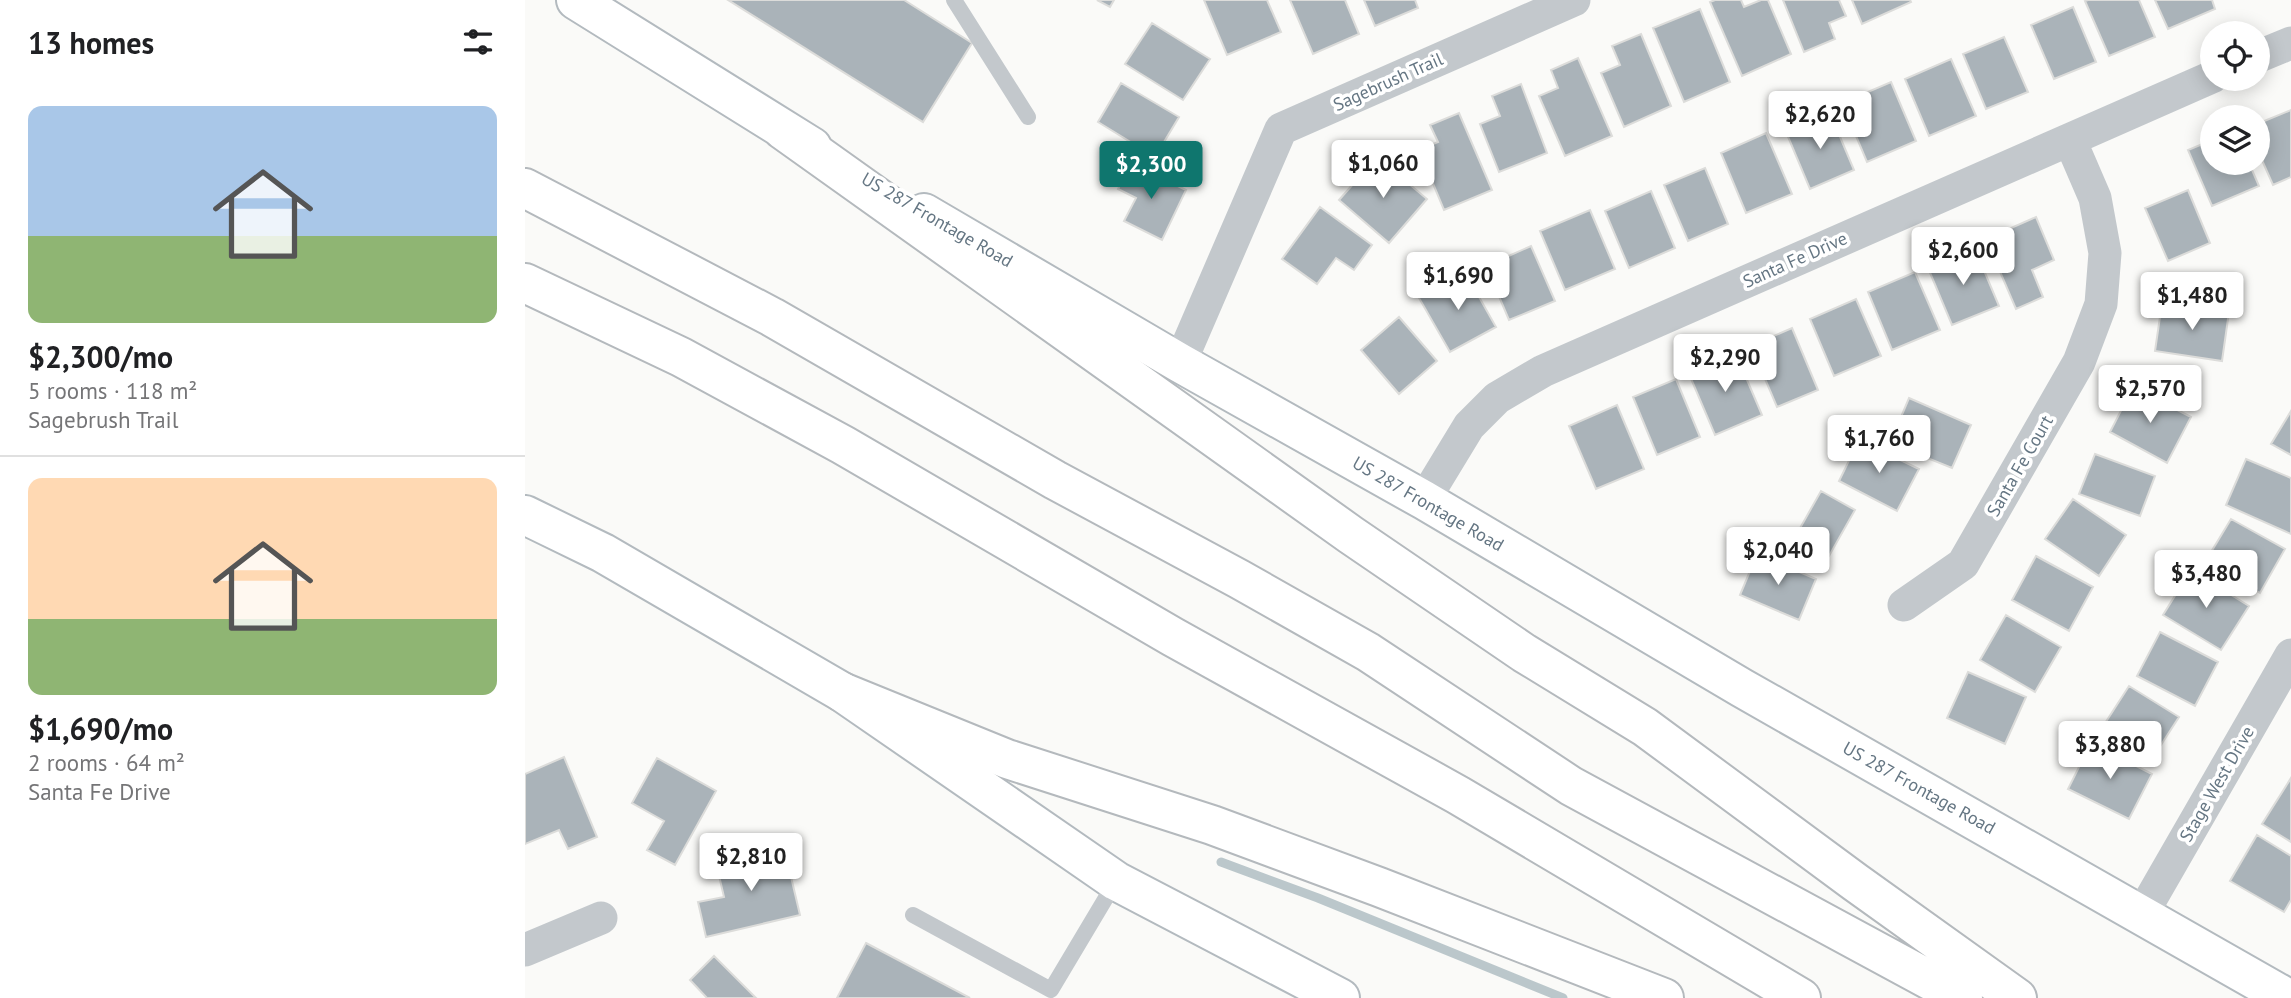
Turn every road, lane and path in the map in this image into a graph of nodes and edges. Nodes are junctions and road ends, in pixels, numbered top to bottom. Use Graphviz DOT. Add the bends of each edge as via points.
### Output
graph roads {
  1 [pos="576,0"];
  2 [pos="954,0"];
  3 [pos="1574,0"];
  4 [pos="2291,43"];
  5 [pos="2270,52"];
  6 [pos="2200,82"];
  7 [pos="1028,117"];
  8 [pos="783,130"];
  9 [pos="2070,140"];
  10 [pos="525,188"];
  11 [pos="525,283"];
  12 [pos="1180,363"];
  13 [pos="1423,500"];
  14 [pos="525,515"];
  15 [pos="1904,604"];
  16 [pos="2291,655"];
  17 [pos="842,692"];
  18 [pos="1116,881"];
  19 [pos="2142,914"];
  20 [pos="913,915"];
  21 [pos="601,918"];
  22 [pos="525,950"];
  23 [pos="1049,994"];
  24 [pos="1340,998"];
  25 [pos="1664,998"];
  26 [pos="1801,998"];
  27 [pos="1963,998"];
  28 [pos="2017,998"];
  29 [pos="2287,998"];
  1 -- 8 [label="main road, US 287 Frontage Road"];
  2 -- 7 [label="lane"];
  3 -- 12 [label="street, Sagebrush Trail" via="1281,129"];
  4 -- 5 [label="street"];
  6 -- 9 [label="street, Santa Fe Drive"];
  8 -- 12 [label="main road, US 287 Frontage Road"];
  8 -- 28 [label="main road" via="1351,536 1524,653 1645,727"];
  9 -- 13 [label="street, Santa Fe Drive" via="1543,371 1497,398 1469,426"];
  9 -- 15 [label="street, Santa Fe Court" via="2095,198 2105,253 2101,304 2079,362 1963,564"];
  10 -- 27 [label="main road" via="772,317 1238,579 1367,652 1571,786"];
  11 -- 26 [label="main road" via="681,357 843,445 1173,637 1458,795"];
  12 -- 13 [label="main road, US 287 Frontage Road"];
  13 -- 19 [label="main road, US 287 Frontage Road" via="1742,688"];
  14 -- 17 [label="main road" via="603,553"];
  16 -- 19 [label="street, Stage West Drive"];
  17 -- 18 [label="main road"];
  17 -- 25 [label="main road" via="1007,759 1212,825"];
  18 -- 23 [label="lane"];
  18 -- 24 [label="main road"];
  19 -- 29 [label="main road, US 287 Frontage Road"];
  20 -- 23 [label="lane"];
  21 -- 22 [label="street"];
}
